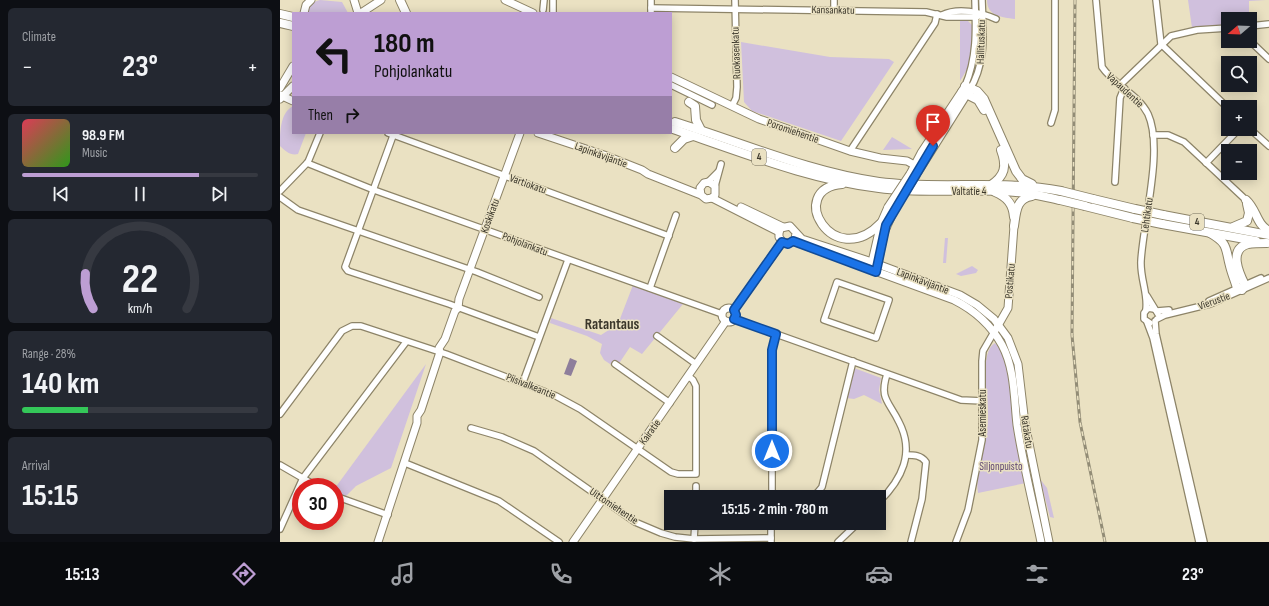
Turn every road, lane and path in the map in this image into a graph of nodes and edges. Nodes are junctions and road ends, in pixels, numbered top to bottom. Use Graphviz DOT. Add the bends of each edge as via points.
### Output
graph roads {
  1 [pos="310,0"];
  2 [pos="354,0"];
  3 [pos="381,0"];
  4 [pos="400,0"];
  5 [pos="505,0"];
  6 [pos="544,0"];
  7 [pos="553,0"];
  8 [pos="651,0"];
  9 [pos="735,0"];
  10 [pos="834,0"];
  11 [pos="975,0"];
  12 [pos="982,0"];
  13 [pos="1055,0"];
  14 [pos="1096,0"];
  15 [pos="1156,0"];
  16 [pos="735,8"];
  17 [pos="305,10"];
  18 [pos="543,10"];
  19 [pos="651,10"];
  20 [pos="834,11"];
  21 [pos="359,12"];
  22 [pos="361,12"];
  23 [pos="406,12"];
  24 [pos="531,12"];
  25 [pos="553,12"];
  26 [pos="280,14"];
  27 [pos="940,14"];
  28 [pos="975,14"];
  29 [pos="982,14"];
  30 [pos="292,17"];
  31 [pos="996,19"];
  32 [pos="280,23"];
  33 [pos="1269,24"];
  34 [pos="1257,25"];
  35 [pos="292,26"];
  36 [pos="1221,28"];
  37 [pos="1161,44"];
  38 [pos="1257,48"];
  39 [pos="1269,59"];
  40 [pos="292,68"];
  41 [pos="672,77"];
  42 [pos="672,85"];
  43 [pos="1122,86"];
  44 [pos="292,87"];
  45 [pos="280,88"];
  46 [pos="966,90"];
  47 [pos="282,96"];
  48 [pos="292,97"];
  49 [pos="292,101"];
  50 [pos="1221,101"];
  51 [pos="712,105"];
  52 [pos="732,106"];
  53 [pos="1051,123"];
  54 [pos="674,127"];
  55 [pos="701,130"];
  56 [pos="320,134"];
  57 [pos="392,134"];
  58 [pos="520,134"];
  59 [pos="541,134"];
  60 [pos="1153,135"];
  61 [pos="1257,135"];
  62 [pos="693,136"];
  63 [pos="1232,136"];
  64 [pos="1269,146"];
  65 [pos="850,151"];
  66 [pos="307,163"];
  67 [pos="1206,163"];
  68 [pos="721,164"];
  69 [pos="642,170"];
  70 [pos="915,170"];
  71 [pos="718,172"];
  72 [pos="505,176"];
  73 [pos="708,182"];
  74 [pos="1115,182"];
  75 [pos="847,183"];
  76 [pos="701,186"];
  77 [pos="715,186"];
  78 [pos="991,188"];
  79 [pos="374,190"];
  80 [pos="280,191"];
  81 [pos="1040,191"];
  82 [pos="701,194"];
  83 [pos="714,196"];
  84 [pos="1061,196"];
  85 [pos="280,197"];
  86 [pos="1246,200"];
  87 [pos="892,208"];
  88 [pos="676,216"];
  89 [pos="1251,216"];
  90 [pos="880,223"];
  91 [pos="1014,226"];
  92 [pos="1232,228"];
  93 [pos="486,230"];
  94 [pos="781,230"];
  95 [pos="358,231"];
  96 [pos="1269,232"];
  97 [pos="796,233"];
  98 [pos="1210,233"];
  99 [pos="669,236"];
  100 [pos="1268,240"];
  101 [pos="793,241"];
  102 [pos="782,242"];
  103 [pos="568,260"];
  104 [pos="875,263"];
  105 [pos="470,270"];
  106 [pos="873,271"];
  107 [pos="1269,275"];
  108 [pos="1269,278"];
  109 [pos="1241,287"];
  110 [pos="650,288"];
  111 [pos="1146,294"];
  112 [pos="539,297"];
  113 [pos="456,308"];
  114 [pos="1146,309"];
  115 [pos="734,310"];
  116 [pos="1156,310"];
  117 [pos="722,314"];
  118 [pos="734,319"];
  119 [pos="824,320"];
  120 [pos="1156,320"];
  121 [pos="726,321"];
  122 [pos="1147,322"];
  123 [pos="999,325"];
  124 [pos="994,332"];
  125 [pos="776,334"];
  126 [pos="657,336"];
  127 [pos="539,337"];
  128 [pos="406,342"];
  129 [pos="440,352"];
  130 [pos="853,361"];
  131 [pos="615,364"];
  132 [pos="696,364"];
  133 [pos="887,374"];
  134 [pos="688,376"];
  135 [pos="523,382"];
  136 [pos="983,401"];
  137 [pos="670,403"];
  138 [pos="280,414"];
  139 [pos="471,428"];
  140 [pos="637,450"];
  141 [pos="906,455"];
  142 [pos="405,463"];
  143 [pos="280,465"];
  144 [pos="303,478"];
  145 [pos="696,486"];
  146 [pos="696,490"];
  147 [pos="772,490"];
  148 [pos="820,490"];
  149 [pos="886,495"];
  150 [pos="344,499"];
  151 [pos="603,499"];
  152 [pos="292,502"];
  153 [pos="388,515"];
  154 [pos="280,529"];
  155 [pos="695,530"];
  156 [pos="851,530"];
  157 [pos="694,539"];
  158 [pos="771,540"];
  159 [pos="378,542"];
  160 [pos="559,542"];
  161 [pos="573,542"];
  162 [pos="838,542"];
  163 [pos="911,542"];
  164 [pos="956,542"];
  165 [pos="1041,542"];
  166 [pos="1049,542"];
  167 [pos="1199,542"];
  168 [pos="1204,542"];
  1 -- 17 [label="main road"];
  2 -- 21 [label="main road"];
  3 -- 22 [label="main road"];
  4 -- 23 [label="highway"];
  5 -- 24 [label="main road"];
  6 -- 18 [label="street"];
  7 -- 25 [label="street"];
  8 -- 19 [label="street"];
  9 -- 16 [label="street, Ruokasenkatu"];
  10 -- 20 [label="street"];
  11 -- 28 [label="street, Hallituskatu"];
  12 -- 29 [label="street, Hallituskatu"];
  13 -- 53 [label="street" via="1055,110"];
  14 -- 43 [label="street, Vapaudentie" via="1101,65"];
  15 -- 37 [label="street"];
  16 -- 19 [label="street, Kansankatu"];
  16 -- 20 [label="street, Kansankatu"];
  16 -- 52 [label="street, Ruokasenkatu" via="737,87"];
  20 -- 27 [label="street, Kansankatu"];
  26 -- 30 [label="highway"];
  27 -- 28 [label="street, Kansankatu"];
  27 -- 65 [label="street"];
  28 -- 29 [label="street, Kansankatu"];
  28 -- 46 [label="street, Hallituskatu" via="974,56"];
  29 -- 31 [label="street, Kansankatu"];
  29 -- 46 [label="street, Hallituskatu" via="982,62 977,78"];
  32 -- 35 [label="highway"];
  33 -- 34 [label="street"];
  36 -- 37 [label="street" via="1197,30 1171,36"];
  37 -- 43 [label="street"];
  37 -- 50 [label="street"];
  38 -- 39 [label="street"];
  40 -- 45 [label="main road"];
  41 -- 52 [label="main road, Poromiehentie"];
  42 -- 51 [label="street"];
  43 -- 60 [label="street, Vapaudentie" via="1145,109 1151,121"];
  43 -- 74 [label="street"];
  44 -- 47 [label="main road"];
  46 -- 70 [label="main road, Hallituskatu"];
  46 -- 78 [label="highway" via="984,108 1004,162 1002,176"];
  46 -- 81 [label="highway" via="982,96 1017,174"];
  47 -- 48 [label="main road"];
  47 -- 49 [label="main road"];
  52 -- 65 [label="main road, Poromiehentie" via="759,119"];
  54 -- 55 [label="highway, Valtatie 4 / 4"];
  54 -- 55 [label="highway" via="691,117 692,109 689,102 695,106 696,119"];
  54 -- 62 [label="highway, Valtatie 4 / 4"];
  54 -- 62 [label="highway" via="675,148 684,138"];
  55 -- 78 [label="highway, Valtatie 4 / 4" via="816,169 856,178 897,184"];
  56 -- 66 [label="street"];
  57 -- 72 [label="street, Vartiokatu"];
  57 -- 79 [label="street"];
  58 -- 72 [label="main road, Koskikatu"];
  59 -- 69 [label="main road, Lapinkävijäntie"];
  60 -- 67 [label="street" via="1168,135 1184,142"];
  60 -- 111 [label="street, Lehtikatu" via="1150,200 1141,261"];
  61 -- 64 [label="street"];
  62 -- 75 [label="highway, Valtatie 4 / 4"];
  63 -- 67 [label="street"];
  65 -- 70 [label="main road, Poromiehentie" via="907,161"];
  66 -- 79 [label="street, Pohjolankatu"];
  66 -- 80 [label="street"];
  67 -- 86 [label="street"];
  68 -- 71 [label="street"];
  69 -- 76 [label="main road, Lapinkävijäntie" via="694,187"];
  69 -- 82 [label="main road, Lapinkävijäntie"];
  70 -- 87 [label="main road, Hallituskatu, bridge"];
  71 -- 73 [label="street"];
  71 -- 77 [label="street"];
  72 -- 93 [label="main road, Koskikatu"];
  72 -- 99 [label="street, Vartiokatu"];
  73 -- 76 [label="main road"];
  73 -- 77 [label="main road"];
  75 -- 78 [label="highway, Valtatie 4 / 4" via="908,190"];
  75 -- 90 [label="highway" via="830,186 818,196 816,207 822,224 835,236 850,239 868,234"];
  76 -- 82 [label="main road"];
  77 -- 83 [label="main road"];
  78 -- 81 [label="highway, Valtatie 4 / 4"];
  78 -- 91 [label="highway" via="1002,195 1013,208"];
  79 -- 93 [label="street, Pohjolankatu"];
  79 -- 95 [label="street"];
  81 -- 84 [label="highway, Valtatie 4 / 4"];
  81 -- 91 [label="highway" via="1022,199 1017,207"];
  82 -- 83 [label="main road" via="705,198"];
  83 -- 94 [label="main road"];
  84 -- 92 [label="highway, Valtatie 4 / 4, bridge" via="1093,199"];
  84 -- 98 [label="highway, Valtatie 4 / 4, bridge" via="1085,206"];
  85 -- 95 [label="street" via="298,210"];
  86 -- 89 [label="highway"];
  87 -- 90 [label="main road, Hallituskatu"];
  87 -- 104 [label="main road, Hallituskatu"];
  88 -- 99 [label="street"];
  89 -- 92 [label="highway"];
  89 -- 96 [label="highway"];
  90 -- 104 [label="main road, Hallituskatu"];
  91 -- 123 [label="main road, Postikatu" via="1008,308"];
  92 -- 100 [label="highway, Valtatie 4 / 4"];
  93 -- 103 [label="street, Pohjolankatu"];
  93 -- 105 [label="main road, Koskikatu"];
  94 -- 97 [label="main road" via="791,227"];
  94 -- 102 [label="main road" via="779,237"];
  95 -- 105 [label="street"];
  95 -- 113 [label="street" via="345,267 348,271"];
  97 -- 101 [label="main road"];
  97 -- 104 [label="main road, Lapinkävijäntie" via="802,239"];
  98 -- 100 [label="highway, Valtatie 4 / 4"];
  98 -- 109 [label="highway" via="1226,245 1230,268"];
  99 -- 110 [label="street"];
  100 -- 109 [label="highway" via="1248,244 1238,253 1236,260"];
  101 -- 102 [label="main road" via="788,244"];
  101 -- 106 [label="main road, Lapinkävijäntie"];
  102 -- 115 [label="main road"];
  103 -- 110 [label="street, Pohjolankatu"];
  103 -- 127 [label="street"];
  104 -- 106 [label="main road, Hallituskatu"];
  104 -- 123 [label="main road, Lapinkävijäntie" via="965,297"];
  105 -- 112 [label="street"];
  105 -- 113 [label="main road, Koskikatu"];
  106 -- 124 [label="main road, Lapinkävijäntie" via="958,302 976,314"];
  107 -- 109 [label="street, Vierustie"];
  108 -- 109 [label="street, Vierustie"];
  109 -- 116 [label="street, Vierustie" via="1198,304 1165,311"];
  109 -- 120 [label="street, Vierustie" via="1210,304"];
  110 -- 117 [label="street, Pohjolankatu"];
  111 -- 114 [label="street, Lehtikatu"];
  111 -- 116 [label="street, Lehtikatu"];
  113 -- 127 [label="street"];
  113 -- 129 [label="main road, Koskikatu" via="445,346"];
  114 -- 116 [label="street, Vierustie"];
  114 -- 122 [label="street, Lehtikatu" via="1143,316"];
  115 -- 117 [label="main road" via="728,308"];
  115 -- 118 [label="main road"];
  116 -- 120 [label="street"];
  117 -- 121 [label="main road"];
  118 -- 121 [label="main road" via="731,322"];
  118 -- 125 [label="street"];
  119 -- 119 [label="street" via="876,338 889,300 837,282"];
  120 -- 122 [label="street, Vierustie"];
  120 -- 168 [label="street" via="1156,334"];
  121 -- 132 [label="main road, Kairatie"];
  122 -- 167 [label="street"];
  123 -- 124 [label="main road, Postikatu"];
  123 -- 166 [label="main road, Ratakatu" via="1008,338 1018,364 1028,442"];
  124 -- 136 [label="street, Asemieskatu" via="983,351"];
  124 -- 165 [label="main road, Ratakatu" via="1009,362 1022,450"];
  125 -- 130 [label="street"];
  125 -- 147 [label="street" via="772,350"];
  126 -- 132 [label="street"];
  127 -- 135 [label="street"];
  128 -- 129 [label="street, Piisivalkeantie"];
  128 -- 138 [label="street, Piisivalkeantie" via="361,326 352,326 342,332"];
  128 -- 144 [label="street"];
  129 -- 135 [label="street, Piisivalkeantie"];
  129 -- 142 [label="main road, Koskikatu"];
  130 -- 133 [label="street"];
  130 -- 148 [label="street"];
  131 -- 137 [label="street"];
  132 -- 134 [label="main road, Kairatie"];
  133 -- 136 [label="street" via="961,400"];
  133 -- 141 [label="street" via="884,395 903,430"];
  134 -- 137 [label="main road, Kairatie"];
  134 -- 140 [label="street, Piisivalkeantie" via="696,386 696,474 674,474"];
  135 -- 140 [label="street, Piisivalkeantie" via="571,404"];
  136 -- 164 [label="street, Asemieskatu" via="982,440 968,510"];
  137 -- 140 [label="main road, Kairatie"];
  139 -- 151 [label="street, Uittomiehentie" via="502,436 534,450"];
  140 -- 151 [label="main road, Kairatie"];
  141 -- 149 [label="street" via="903,470"];
  141 -- 163 [label="street" via="923,457 926,462 922,499"];
  142 -- 153 [label="main road, Koskikatu"];
  142 -- 160 [label="street" via="499,501"];
  143 -- 144 [label="street"];
  145 -- 146 [label="street"];
  150 -- 153 [label="street"];
  151 -- 157 [label="street, Uittomiehentie" via="647,528 675,537"];
  151 -- 161 [label="main road, Kairatie"];
  152 -- 154 [label="street"];
  153 -- 159 [label="main road, Koskikatu"];
  155 -- 157 [label="street"];
  156 -- 162 [label="street"];
  157 -- 158 [label="street, Uittomiehentie"];
}
